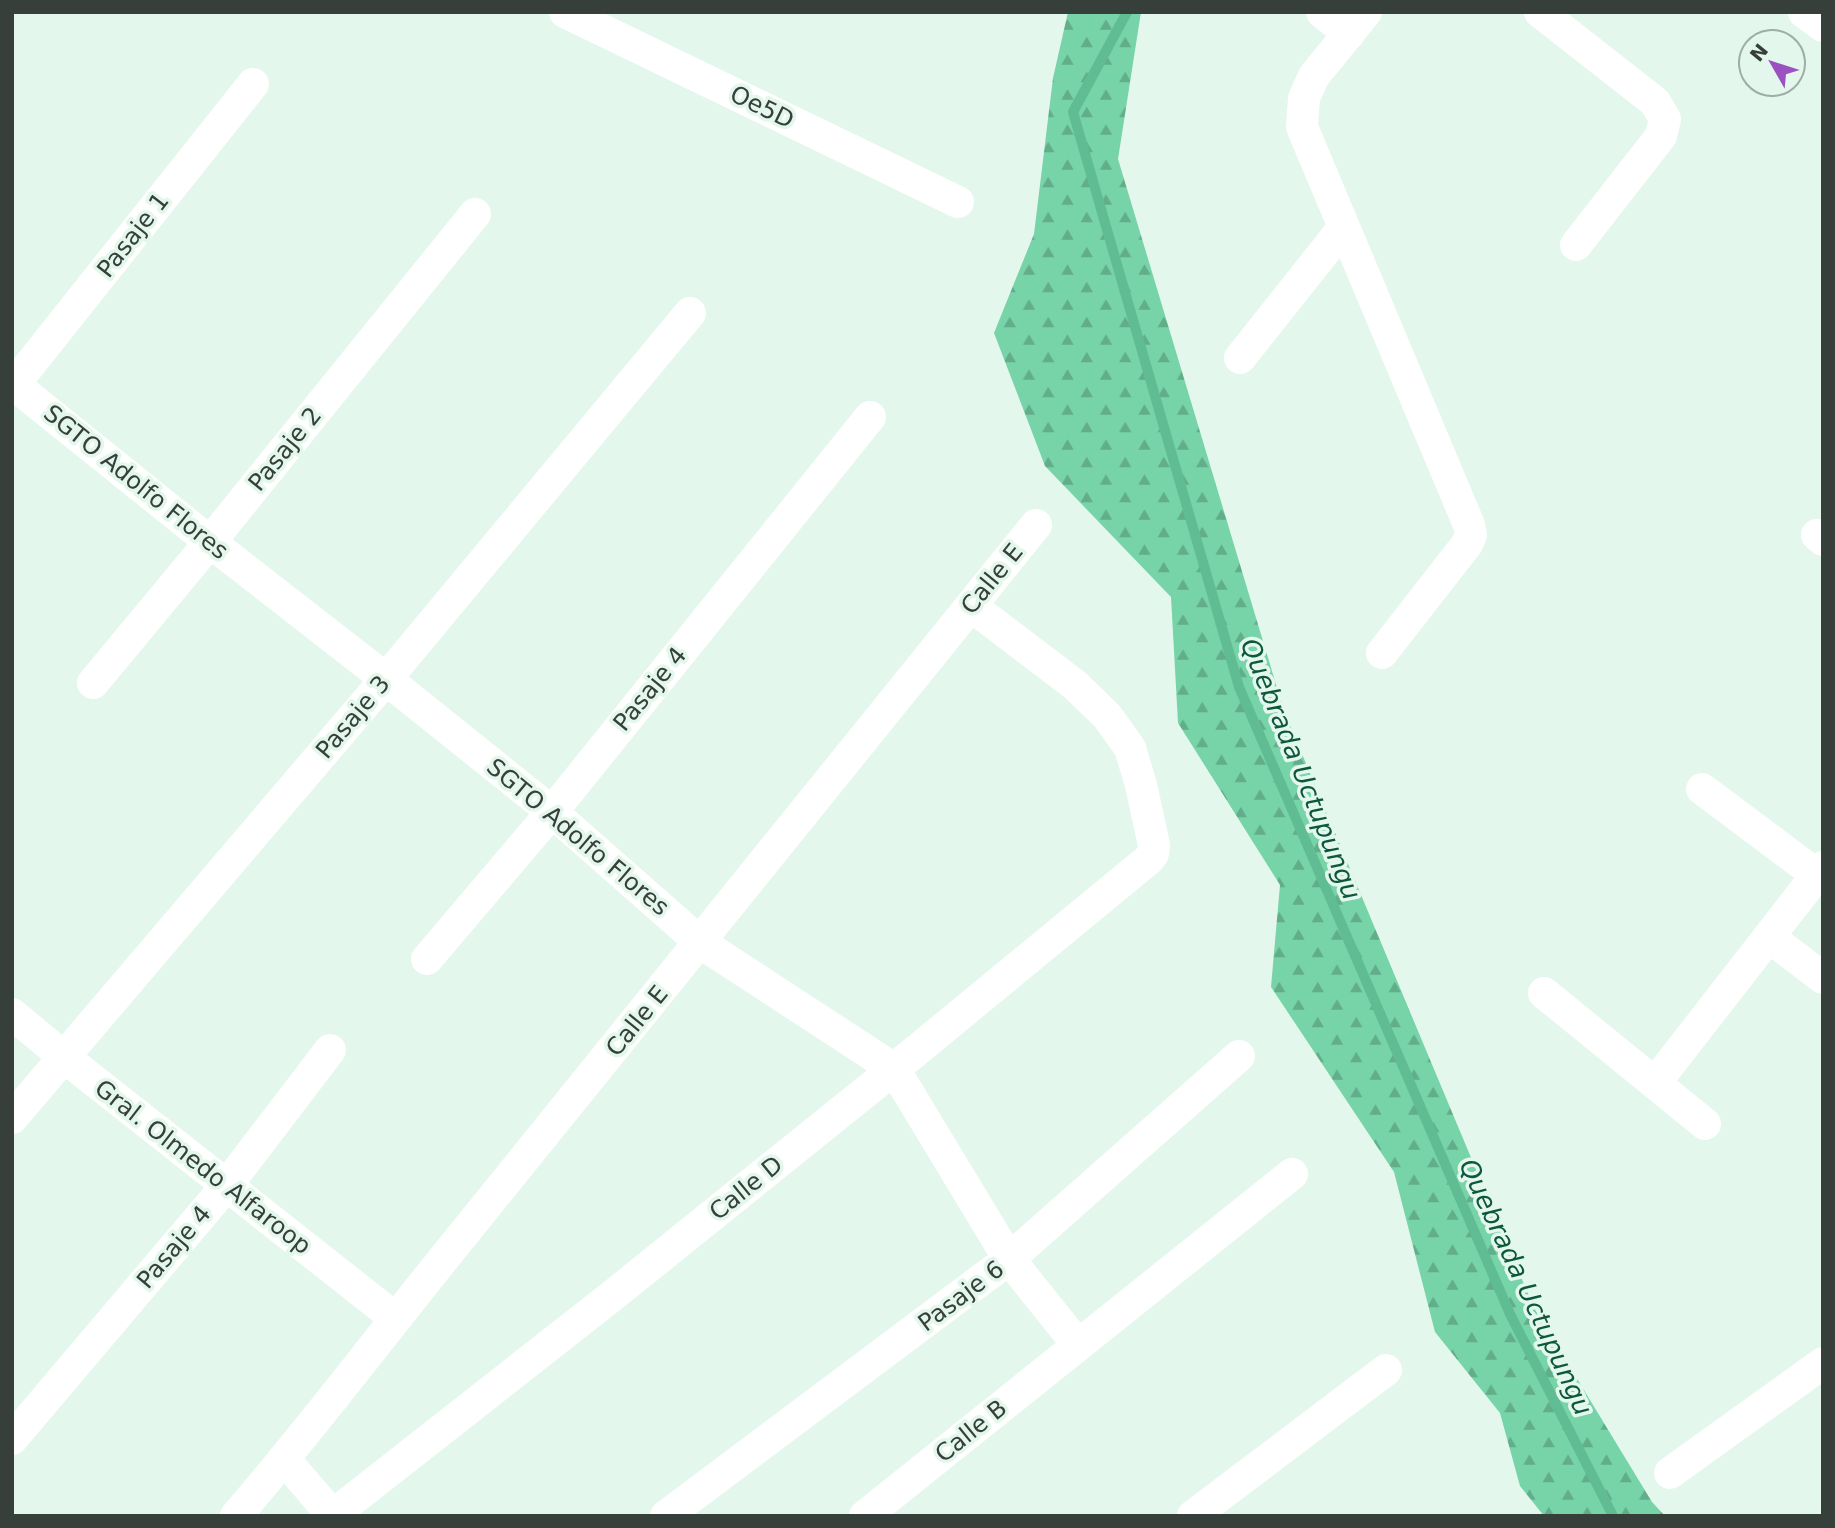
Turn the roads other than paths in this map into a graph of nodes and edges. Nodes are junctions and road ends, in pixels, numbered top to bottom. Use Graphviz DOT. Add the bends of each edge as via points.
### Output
graph roads {
  1 [pos="565,12"];
  2 [pos="1322,12"];
  3 [pos="1540,12"];
  4 [pos="1804,12"];
  5 [pos="1357,23"];
  6 [pos="1823,26"];
  7 [pos="253,84"];
  8 [pos="958,202"];
  9 [pos="475,214"];
  10 [pos="1344,227"];
  11 [pos="1577,245"];
  12 [pos="690,313"];
  13 [pos="1240,358"];
  14 [pos="13,384"];
  15 [pos="870,417"];
  16 [pos="1036,525"];
  17 [pos="210,542"];
  18 [pos="971,606"];
  19 [pos="1382,653"];
  20 [pos="386,679"];
  21 [pos="93,683"];
  22 [pos="1702,789"];
  23 [pos="552,811"];
  24 [pos="1820,871"];
  25 [pos="1769,937"];
  26 [pos="701,943"];
  27 [pos="428,959"];
  28 [pos="1823,978"];
  29 [pos="1544,993"];
  30 [pos="12,1014"];
  31 [pos="330,1051"];
  32 [pos="1239,1056"];
  33 [pos="64,1057"];
  34 [pos="894,1069"];
  35 [pos="1655,1083"];
  36 [pos="12,1118"];
  37 [pos="1705,1124"];
  38 [pos="1292,1174"];
  39 [pos="227,1185"];
  40 [pos="1009,1259"];
  41 [pos="395,1318"];
  42 [pos="1078,1345"];
  43 [pos="1823,1363"];
  44 [pos="1386,1370"];
  45 [pos="12,1439"];
  46 [pos="285,1460"];
  47 [pos="1670,1473"];
  48 [pos="333,1515"];
  49 [pos="236,1516"];
  50 [pos="666,1516"];
  51 [pos="864,1516"];
  52 [pos="1193,1516"];
  1 -- 8 [label="street, Oe5D"];
  2 -- 5 [label="street"];
  3 -- 11 [label="street" via="1655,102 1665,119 1661,136"];
  4 -- 6 [label="street"];
  5 -- 10 [label="street" via="1314,76 1304,98 1302,127"];
  7 -- 14 [label="street, Pasaje 1"];
  9 -- 17 [label="street, Pasaje 2"];
  10 -- 13 [label="street"];
  10 -- 19 [label="street" via="1471,535"];
  12 -- 20 [label="street, Pasaje 3"];
  14 -- 17 [label="street, SGTO Adolfo Flores"];
  15 -- 23 [label="street, Pasaje 4"];
  16 -- 18 [label="street, Calle E"];
  17 -- 20 [label="street, SGTO Adolfo Flores"];
  17 -- 21 [label="street, Pasaje 2"];
  18 -- 26 [label="street, Calle E"];
  18 -- 34 [label="street, Calle D" via="1075,685 1107,716 1130,748 1153,854"];
  20 -- 23 [label="street, SGTO Adolfo Flores"];
  20 -- 33 [label="street, Pasaje 3"];
  22 -- 24 [label="street"];
  23 -- 26 [label="street, SGTO Adolfo Flores"];
  23 -- 27 [label="street, Pasaje 4"];
  24 -- 25 [label="street"];
  25 -- 28 [label="street"];
  25 -- 35 [label="street"];
  26 -- 34 [label="street, SGTO Adolfo Flores"];
  26 -- 41 [label="street, Calle E"];
  29 -- 35 [label="street"];
  30 -- 33 [label="street, Gral. Olmedo Alfaroop"];
  31 -- 39 [label="street, Pasaje 4"];
  32 -- 40 [label="street, Pasaje 6"];
  33 -- 36 [label="street, Pasaje 3"];
  33 -- 39 [label="street, Gral. Olmedo Alfaroop"];
  34 -- 40 [label="street, SGTO Adolfo Flores"];
  34 -- 48 [label="street, Calle D"];
  35 -- 37 [label="street"];
  38 -- 42 [label="street, Calle B"];
  39 -- 41 [label="street, Gral. Olmedo Alfaroop"];
  39 -- 45 [label="street, Pasaje 4"];
  40 -- 42 [label="street, SGTO Adolfo Flores"];
  40 -- 50 [label="street, Pasaje 6"];
  41 -- 46 [label="street, Calle E"];
  42 -- 51 [label="street, Calle B"];
  43 -- 47 [label="street"];
  44 -- 52 [label="street"];
  46 -- 48 [label="street"];
  46 -- 49 [label="street, Calle E"];
}
